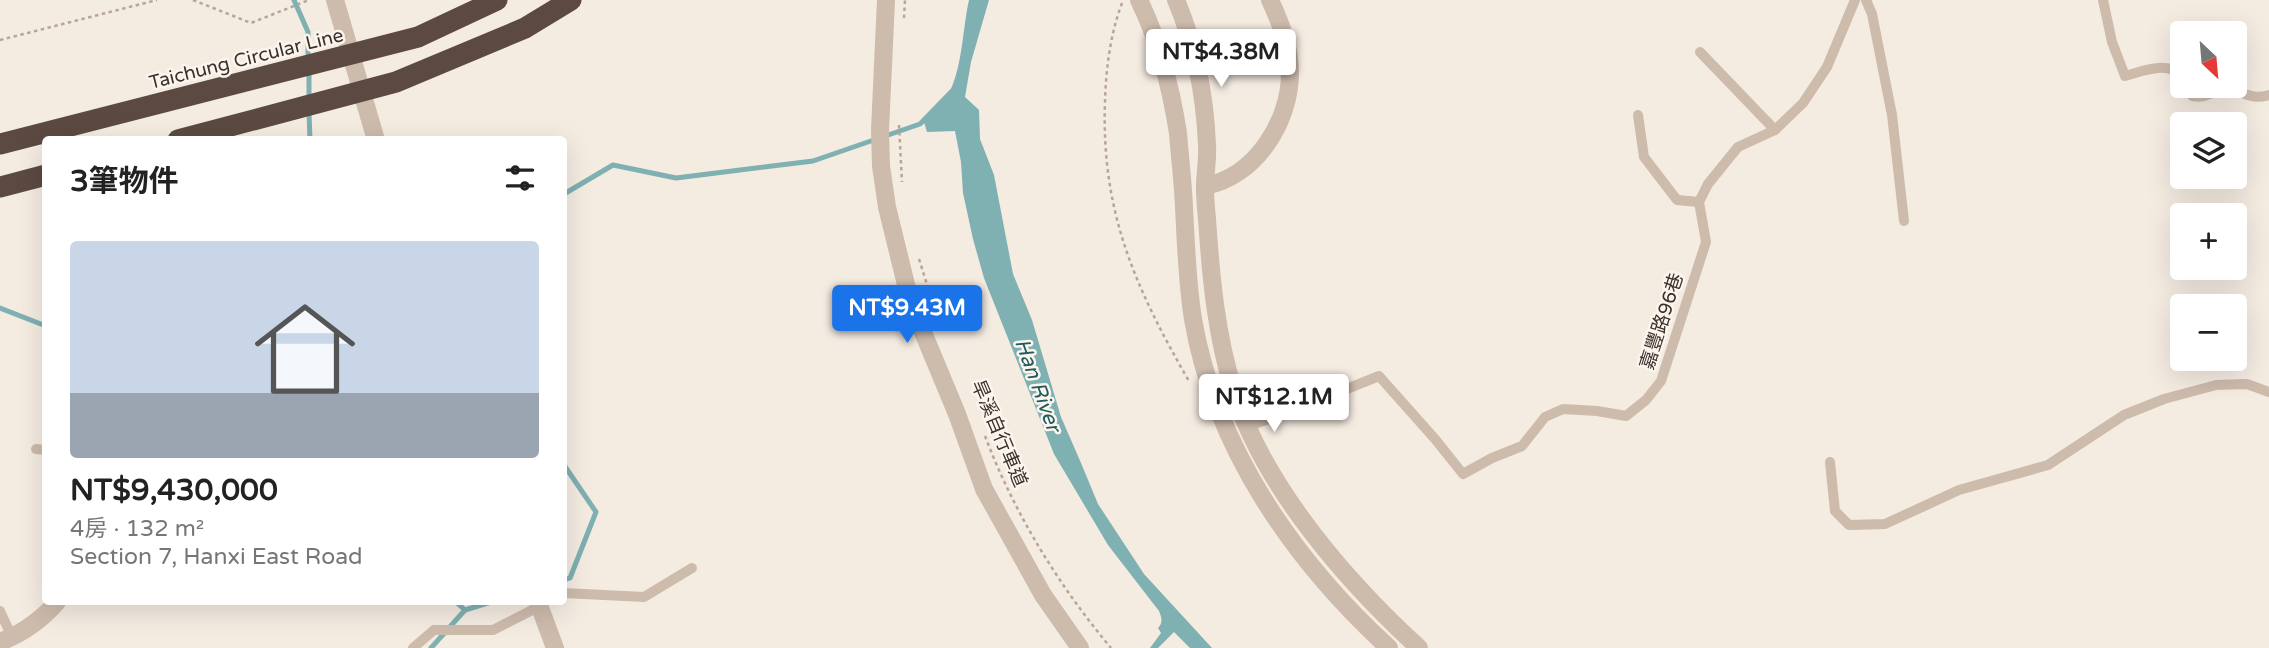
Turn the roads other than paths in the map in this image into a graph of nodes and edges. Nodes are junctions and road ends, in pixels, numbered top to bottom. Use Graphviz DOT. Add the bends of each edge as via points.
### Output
graph roads {
  1 [pos="335,0"];
  2 [pos="497,0"];
  3 [pos="571,0"];
  4 [pos="886,0"];
  5 [pos="1139,0"];
  6 [pos="1176,0"];
  7 [pos="1270,0"];
  8 [pos="1855,0"];
  9 [pos="1866,0"];
  10 [pos="2104,0"];
  11 [pos="1700,52"];
  12 [pos="2170,68"];
  13 [pos="2269,94"];
  14 [pos="2247,96"];
  15 [pos="1638,115"];
  16 [pos="1775,131"];
  17 [pos="193,136"];
  18 [pos="375,136"];
  19 [pos="0,144"];
  20 [pos="42,176"];
  21 [pos="0,187"];
  22 [pos="1205,187"];
  23 [pos="1699,202"];
  24 [pos="1904,221"];
  25 [pos="2269,392"];
  26 [pos="1248,425"];
  27 [pos="1830,462"];
  28 [pos="692,568"];
  29 [pos="567,593"];
  30 [pos="54,605"];
  31 [pos="537,605"];
  32 [pos="539,605"];
  33 [pos="0,611"];
  34 [pos="6,639"];
  35 [pos="413,648"];
  36 [pos="555,648"];
  37 [pos="1080,648"];
  38 [pos="1389,648"];
  39 [pos="1419,648"];
  1 -- 18 [label="street"];
  2 -- 19 [label="highway, Taichung Circular Line, bridge" via="418,37"];
  3 -- 17 [label="highway, bridge" via="525,28 396,82"];
  4 -- 37 [label="street" via="881,166 910,301 984,489 1043,595"];
  5 -- 38 [label="street" via="1174,107 1193,317 1207,380 1222,419 1285,532 1342,601"];
  6 -- 22 [label="street" via="1202,94"];
  7 -- 22 [label="street" via="1284,33 1290,70 1279,121 1246,167"];
  8 -- 16 [label="lane" via="1827,66 1803,103"];
  9 -- 24 [label="lane" via="1892,115"];
  10 -- 12 [label="lane" via="2125,76"];
  11 -- 16 [label="lane"];
  13 -- 14 [label="lane" via="2255,99"];
  15 -- 23 [label="lane" via="1644,157 1677,200"];
  16 -- 23 [label="lane" via="1738,147"];
  20 -- 21 [label="highway"];
  22 -- 26 [label="street" via="1214,307 1228,373"];
  23 -- 26 [label="lane, 嘉豐路96巷" via="1706,242 1661,381 1626,416 1563,409 1545,417 1522,446 1463,474 1379,376"];
  25 -- 27 [label="lane" via="2247,384 2216,385 2164,399 2124,415 2048,466 1959,490 1885,524 1849,524 1835,511"];
  26 -- 39 [label="street" via="1274,475 1315,536"];
  28 -- 29 [label="lane" via="644,597"];
  30 -- 34 [label="street"];
  31 -- 35 [label="lane" via="494,630 434,630"];
  32 -- 36 [label="street"];
  33 -- 34 [label="lane"];
}
